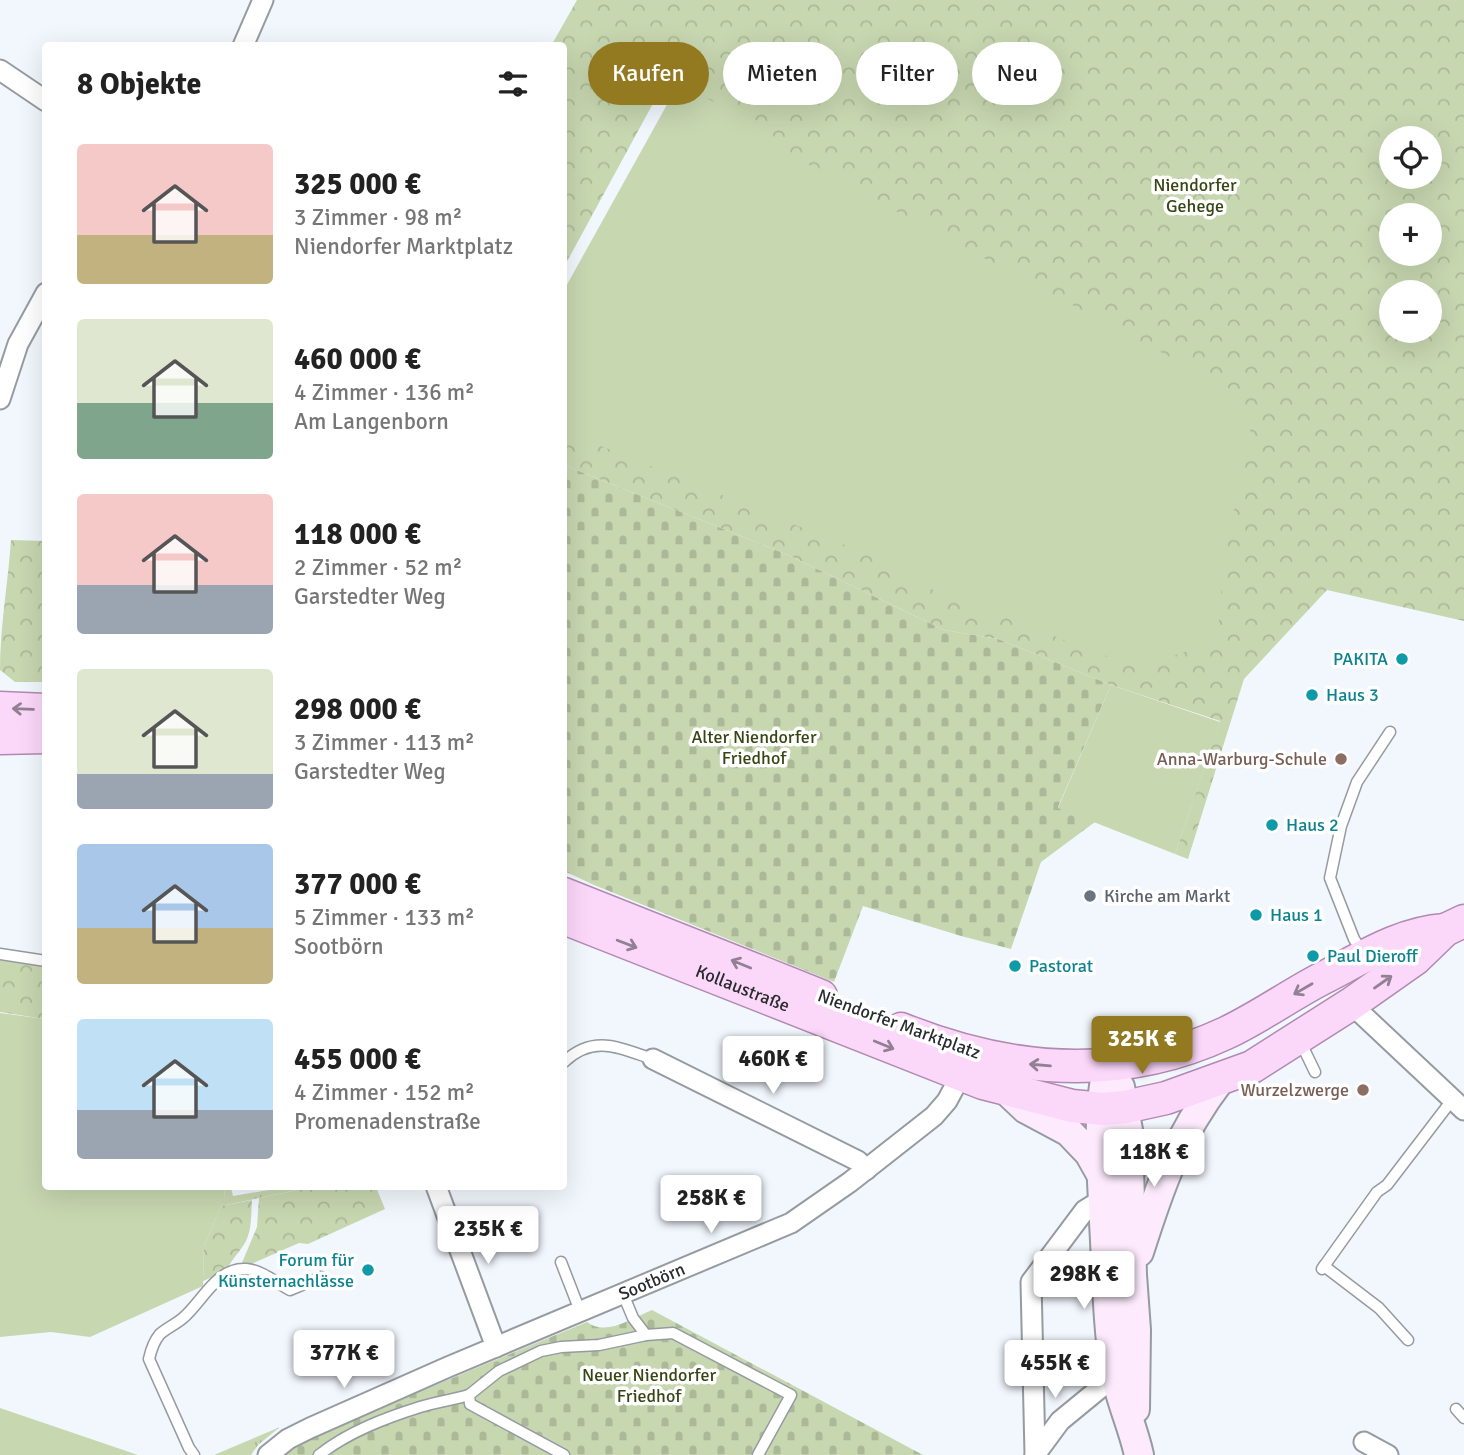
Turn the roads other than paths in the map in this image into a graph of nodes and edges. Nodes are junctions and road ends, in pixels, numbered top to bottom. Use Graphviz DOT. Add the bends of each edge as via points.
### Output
graph roads {
  1 [pos="263,0"];
  2 [pos="245,42"];
  3 [pos="0,70"];
  4 [pos="42,97"];
  5 [pos="42,300"];
  6 [pos="0,398"];
  7 [pos="0,709"];
  8 [pos="42,710"];
  9 [pos="1390,733"];
  10 [pos="0,737"];
  11 [pos="42,737"];
  12 [pos="567,895"];
  13 [pos="567,919"];
  14 [pos="1455,925"];
  15 [pos="1375,951"];
  16 [pos="0,954"];
  17 [pos="42,960"];
  18 [pos="805,990"];
  19 [pos="1351,1004"];
  20 [pos="1133,1024"];
  21 [pos="1299,1040"];
  22 [pos="567,1059"];
  23 [pos="653,1059"];
  24 [pos="1123,1063"];
  25 [pos="1315,1072"];
  26 [pos="961,1075"];
  27 [pos="1220,1080"];
  28 [pos="1007,1091"];
  29 [pos="1458,1105"];
  30 [pos="1114,1108"];
  31 [pos="866,1170"];
  32 [pos="1103,1188"];
  33 [pos="437,1190"];
  34 [pos="561,1262"];
  35 [pos="1132,1275"];
  36 [pos="321,1276"];
  37 [pos="623,1294"];
  38 [pos="580,1311"];
  39 [pos="646,1335"];
  40 [pos="1408,1340"];
  41 [pos="496,1347"];
  42 [pos="1116,1375"];
  43 [pos="469,1395"];
  44 [pos="1456,1409"];
  45 [pos="1464,1418"];
  46 [pos="1364,1443"];
  47 [pos="1137,1444"];
  48 [pos="194,1455"];
  49 [pos="268,1455"];
  50 [pos="320,1455"];
  51 [pos="564,1455"];
  52 [pos="758,1455"];
  53 [pos="1035,1455"];
  54 [pos="1388,1455"];
  1 -- 2 [label="street"];
  3 -- 4 [label="street"];
  5 -- 6 [label="street" via="18,344"];
  8 -- 7 [label="main road, one-way"];
  9 -- 15 [label="lane" via="1357,782 1330,878 1354,939"];
  10 -- 11 [label="main road"];
  18 -- 12 [label="main road, Kollaustraße, one-way"];
  13 -- 26 [label="main road, Kollaustraße, one-way"];
  14 -- 15 [label="main road, Niendorfer Marktplatz"];
  19 -- 14 [label="main road, Niendorfer Marktplatz, one-way" via="1415,960"];
  15 -- 24 [label="main road, Niendorfer Marktplatz, one-way" via="1225,1033 1175,1052"];
  16 -- 17 [label="lane"];
  24 -- 18 [label="main road, Niendorfer Marktplatz, one-way" via="1065,1067 970,1052"];
  19 -- 21 [label="main road, Niendorfer Marktplatz"];
  19 -- 29 [label="street"];
  20 -- 24 [label="lane"];
  21 -- 25 [label="lane"];
  21 -- 27 [label="main road, Niendorfer Marktplatz"];
  22 -- 23 [label="lane" via="593,1045 609,1045"];
  23 -- 31 [label="street" via="858,1161"];
  24 -- 30 [label="main road"];
  26 -- 28 [label="main road, Niendorfer Marktplatz"];
  26 -- 31 [label="street, Sootbörn" via="939,1111"];
  27 -- 30 [label="main road, Niendorfer Marktplatz" via="1166,1098"];
  27 -- 35 [label="main road" via="1172,1156"];
  28 -- 30 [label="main road, Niendorfer Marktplatz" via="1072,1106"];
  28 -- 32 [label="main road" via="1026,1109 1069,1132 1089,1153"];
  29 -- 40 [label="lane" via="1377,1192 1323,1267 1379,1308"];
  30 -- 32 [label="main road"];
  30 -- 35 [label="main road" via="1128,1130"];
  31 -- 37 [label="street, Sootbörn" via="791,1223"];
  32 -- 42 [label="main road"];
  32 -- 53 [label="street" via="1031,1282"];
  33 -- 41 [label="street"];
  34 -- 38 [label="lane"];
  35 -- 47 [label="main road"];
  36 -- 48 [label="lane" via="290,1290 256,1271 234,1270 217,1280 183,1318 160,1334 149,1359"];
  37 -- 38 [label="street, Sootbörn"];
  37 -- 39 [label="lane"];
  38 -- 41 [label="street, Sootbörn"];
  39 -- 43 [label="lane" via="541,1351 499,1371"];
  39 -- 52 [label="lane" via="673,1333 790,1395"];
  41 -- 49 [label="street, Sootbörn" via="310,1428"];
  42 -- 47 [label="main road"];
  42 -- 53 [label="street" via="1060,1421"];
  43 -- 50 [label="lane" via="422,1406 358,1431"];
  43 -- 51 [label="lane" via="470,1404"];
  44 -- 45 [label="lane"];
  46 -- 54 [label="street"];
}
